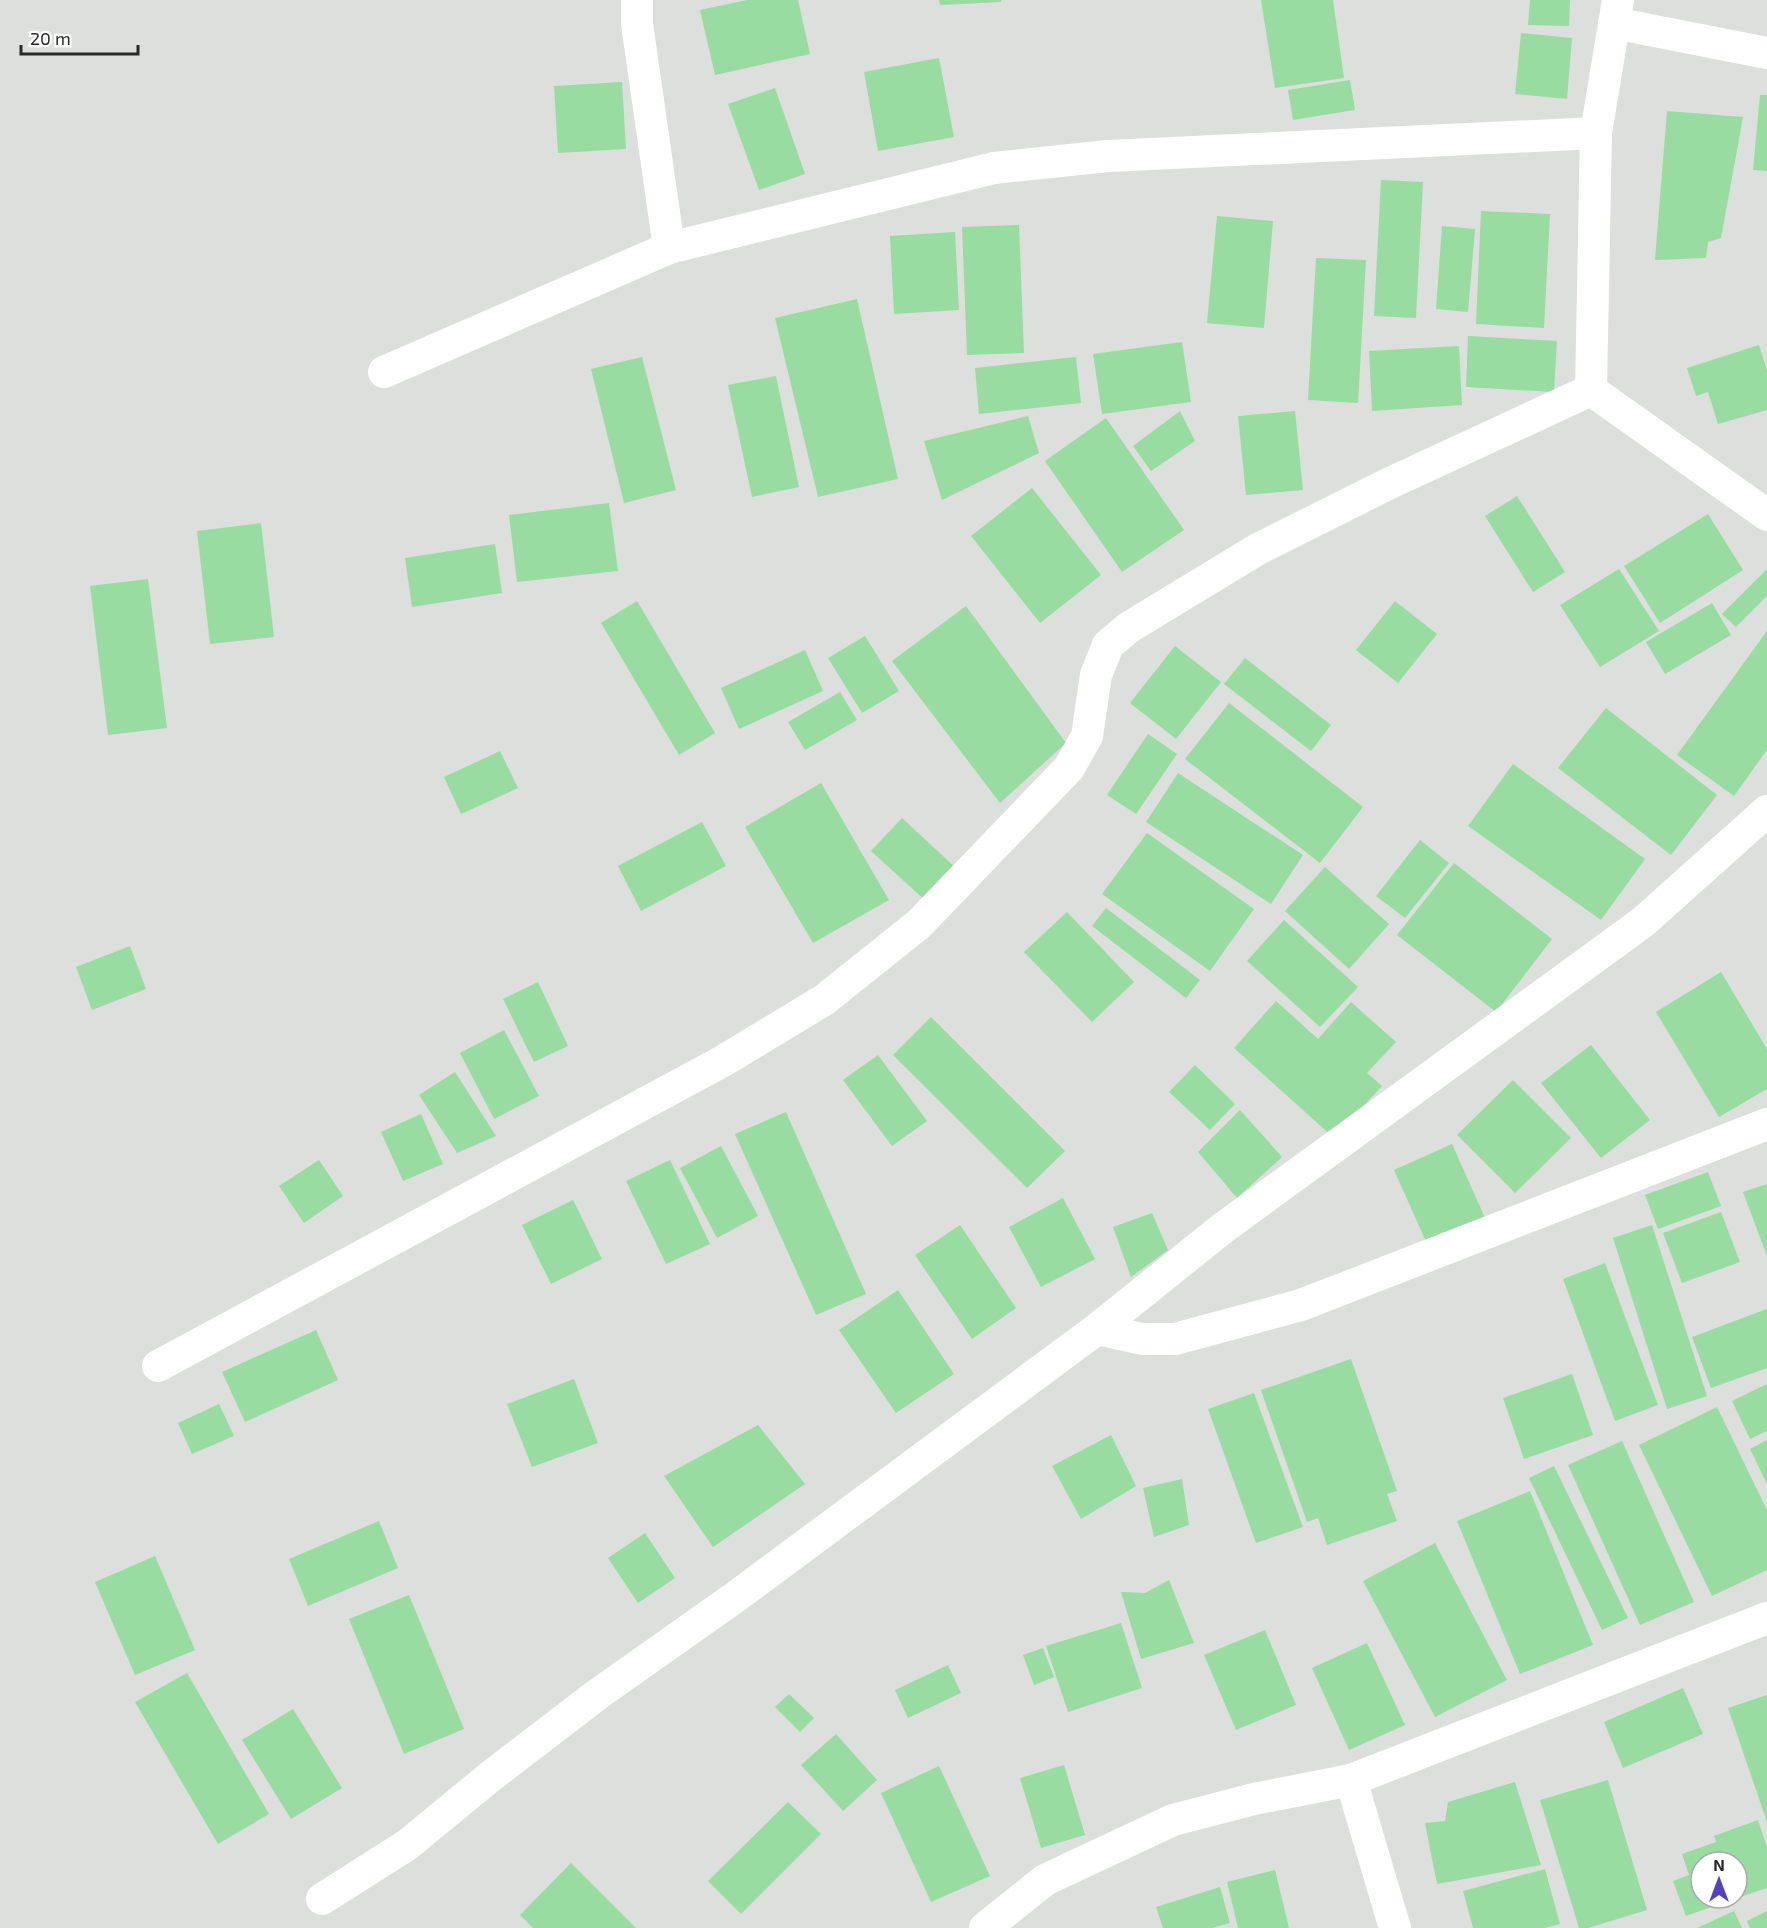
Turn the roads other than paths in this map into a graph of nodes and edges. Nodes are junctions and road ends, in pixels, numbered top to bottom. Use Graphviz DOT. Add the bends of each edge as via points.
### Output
graph roads {
  1 [pos="637,0"];
  2 [pos="1616,12"];
  3 [pos="1767,53"];
  4 [pos="1596,133"];
  5 [pos="669,248"];
  6 [pos="384,372"];
  7 [pos="1591,390"];
  8 [pos="1767,515"];
  9 [pos="1767,811"];
  10 [pos="1767,1124"];
  11 [pos="1097,1329"];
  12 [pos="158,1366"];
  13 [pos="1767,1618"];
  14 [pos="1351,1780"];
  15 [pos="322,1899"];
  16 [pos="985,1928"];
  17 [pos="1395,1928"];
  1 -- 5 [label="street" via="637,24"];
  2 -- 3 [label="street"];
  2 -- 4 [label="street"];
  4 -- 5 [label="street" via="1108,156 994,168"];
  4 -- 7 [label="street"];
  5 -- 6 [label="street"];
  7 -- 8 [label="street"];
  7 -- 12 [label="street" via="1258,549 1128,628 1108,645 1096,675 1087,736 1069,768 919,924 824,1000 712,1067"];
  9 -- 11 [label="street" via="1643,922 1223,1228"];
  10 -- 11 [label="street" via="1301,1305 1175,1339 1142,1339"];
  11 -- 15 [label="street" via="598,1694 407,1845"];
  13 -- 14 [label="street"];
  14 -- 16 [label="street" via="1173,1820 1045,1880"];
  14 -- 17 [label="street"];
}
